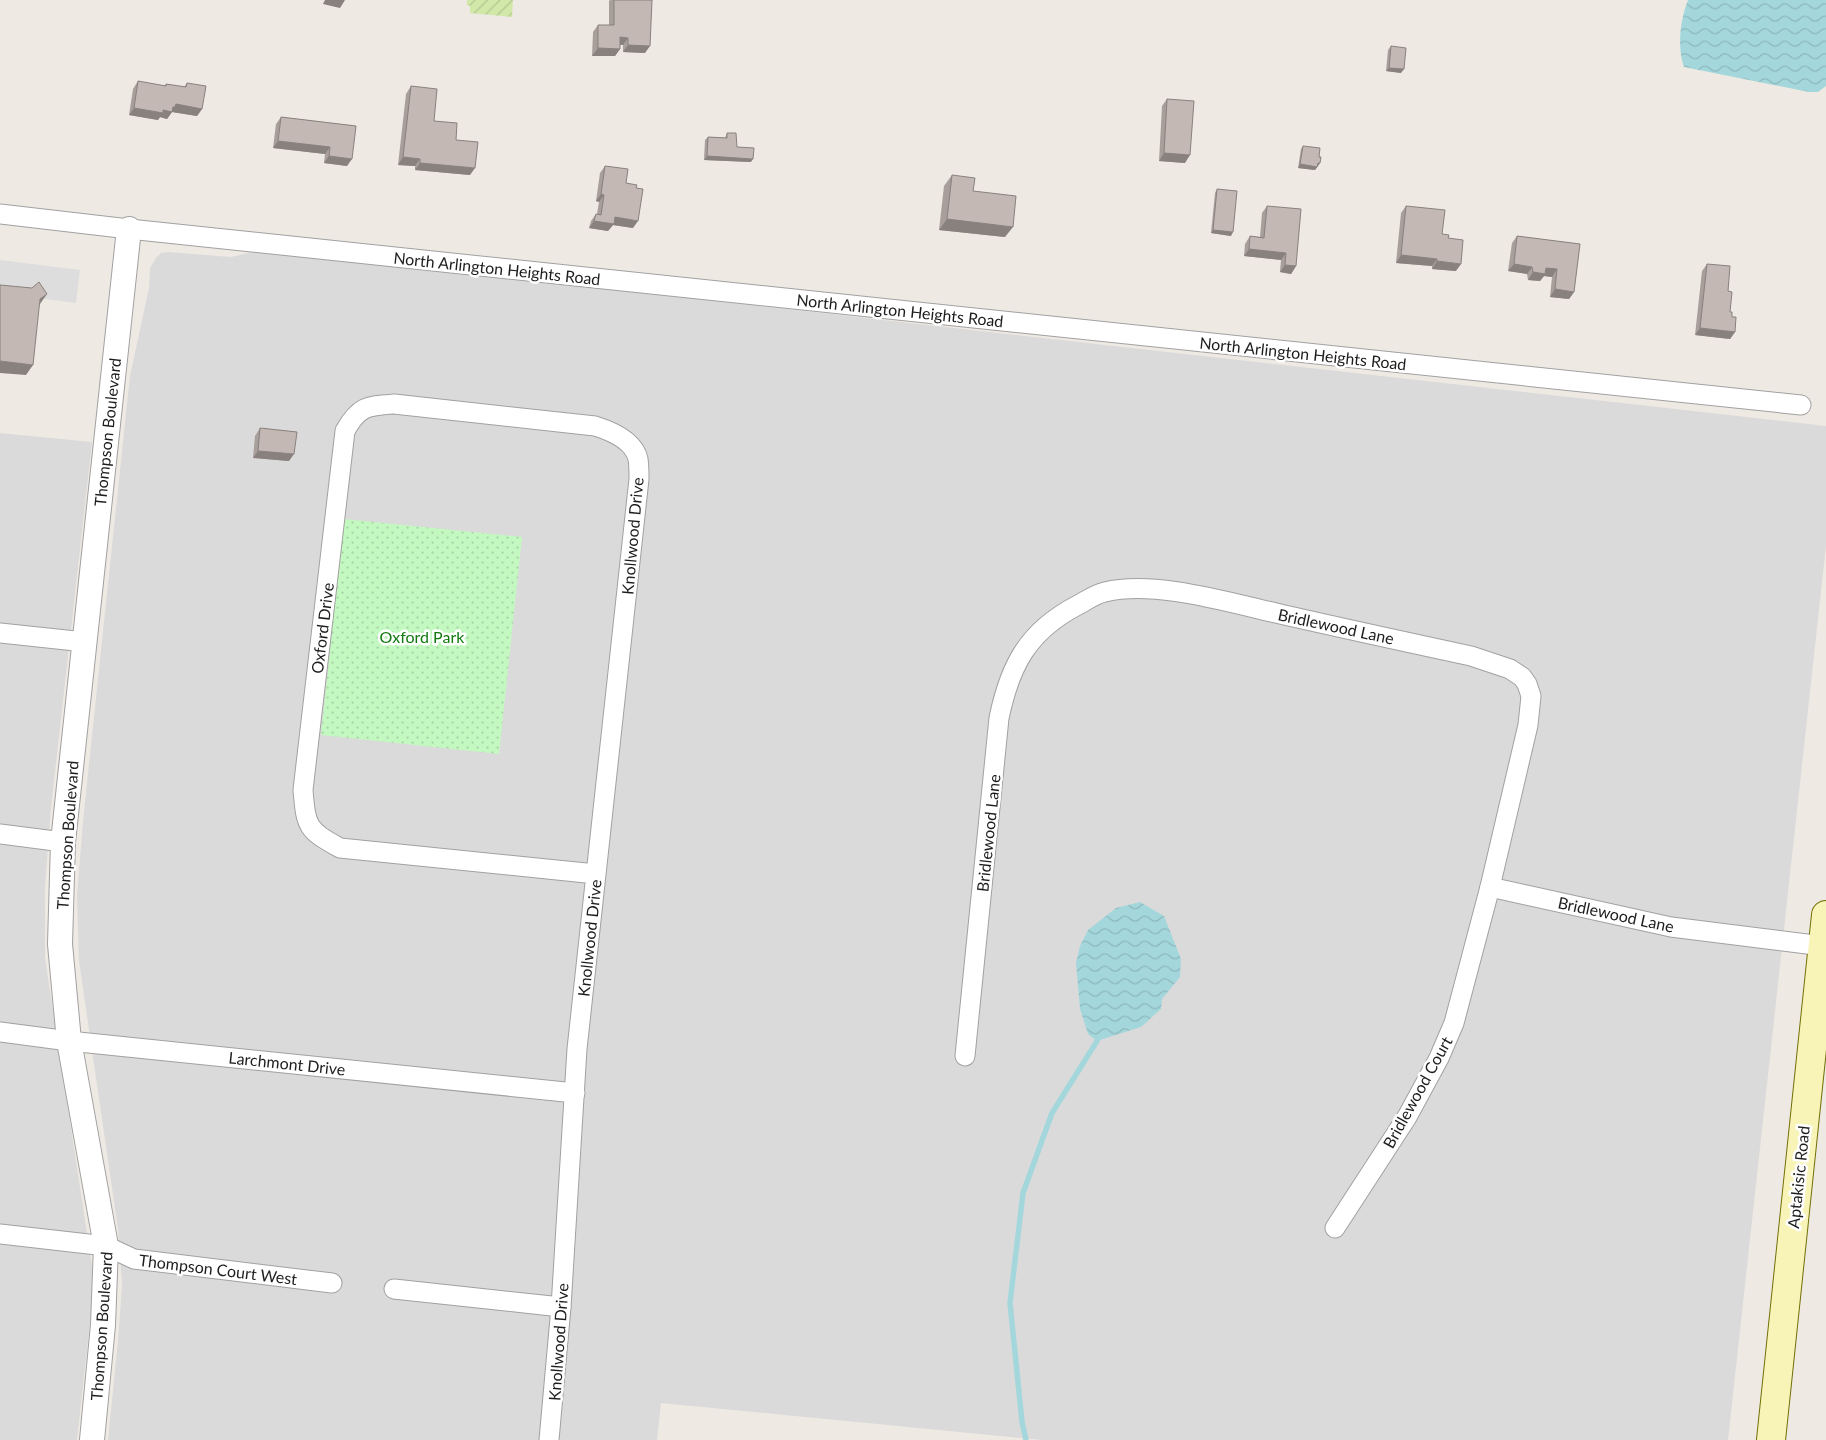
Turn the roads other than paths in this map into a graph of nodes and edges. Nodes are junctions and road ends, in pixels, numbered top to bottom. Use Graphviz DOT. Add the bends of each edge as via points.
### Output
graph roads {
  1 [pos="0,214"];
  2 [pos="129,229"];
  3 [pos="1801,405"];
  4 [pos="626,441"];
  5 [pos="0,634"];
  6 [pos="85,642"];
  7 [pos="0,834"];
  8 [pos="63,842"];
  9 [pos="596,874"];
  10 [pos="1490,887"];
  11 [pos="1826,914"];
  12 [pos="1823,946"];
  13 [pos="0,1032"];
  14 [pos="69,1041"];
  15 [pos="965,1056"];
  16 [pos="575,1093"];
  17 [pos="1335,1228"];
  18 [pos="0,1234"];
  19 [pos="106,1246"];
  20 [pos="332,1283"];
  21 [pos="394,1289"];
  22 [pos="561,1307"];
  23 [pos="92,1440"];
  24 [pos="549,1440"];
  25 [pos="1771,1440"];
  1 -- 2 [label="street, North Arlington Heights Road"];
  2 -- 3 [label="street, North Arlington Heights Road"];
  2 -- 6 [label="street, Thompson Boulevard"];
  4 -- 9 [label="street, Knollwood Drive" via="637,457 639,479"];
  4 -- 9 [label="street, Oxford Drive" via="612,431 595,426 394,404 371,406 353,416 345,430 303,790 306,820 319,837 340,848"];
  5 -- 6 [label="street"];
  6 -- 8 [label="street, Thompson Boulevard"];
  7 -- 8 [label="street"];
  8 -- 14 [label="street, Thompson Boulevard" via="60,944"];
  9 -- 16 [label="street, Knollwood Drive"];
  10 -- 12 [label="street, Bridlewood Lane" via="1671,926"];
  10 -- 15 [label="street, Bridlewood Lane" via="1528,725 1531,696 1522,677 1510,669 1471,656 1181,592 1127,588 1103,592 1045,625 1015,666 1005,689 999,718"];
  10 -- 17 [label="street, Bridlewood Court" via="1454,1023 1443,1049 1407,1117"];
  11 -- 12 [label="main road, Aptakisic Road"];
  12 -- 25 [label="main road, Aptakisic Road"];
  13 -- 14 [label="street, Larchmont Drive"];
  14 -- 16 [label="street, Larchmont Drive"];
  14 -- 19 [label="street, Thompson Boulevard"];
  16 -- 22 [label="street, Knollwood Drive"];
  18 -- 19 [label="street"];
  19 -- 20 [label="street, Thompson Court West" via="134,1259"];
  19 -- 23 [label="street, Thompson Boulevard" via="104,1325"];
  21 -- 22 [label="street"];
  22 -- 24 [label="street, Knollwood Drive"];
}
